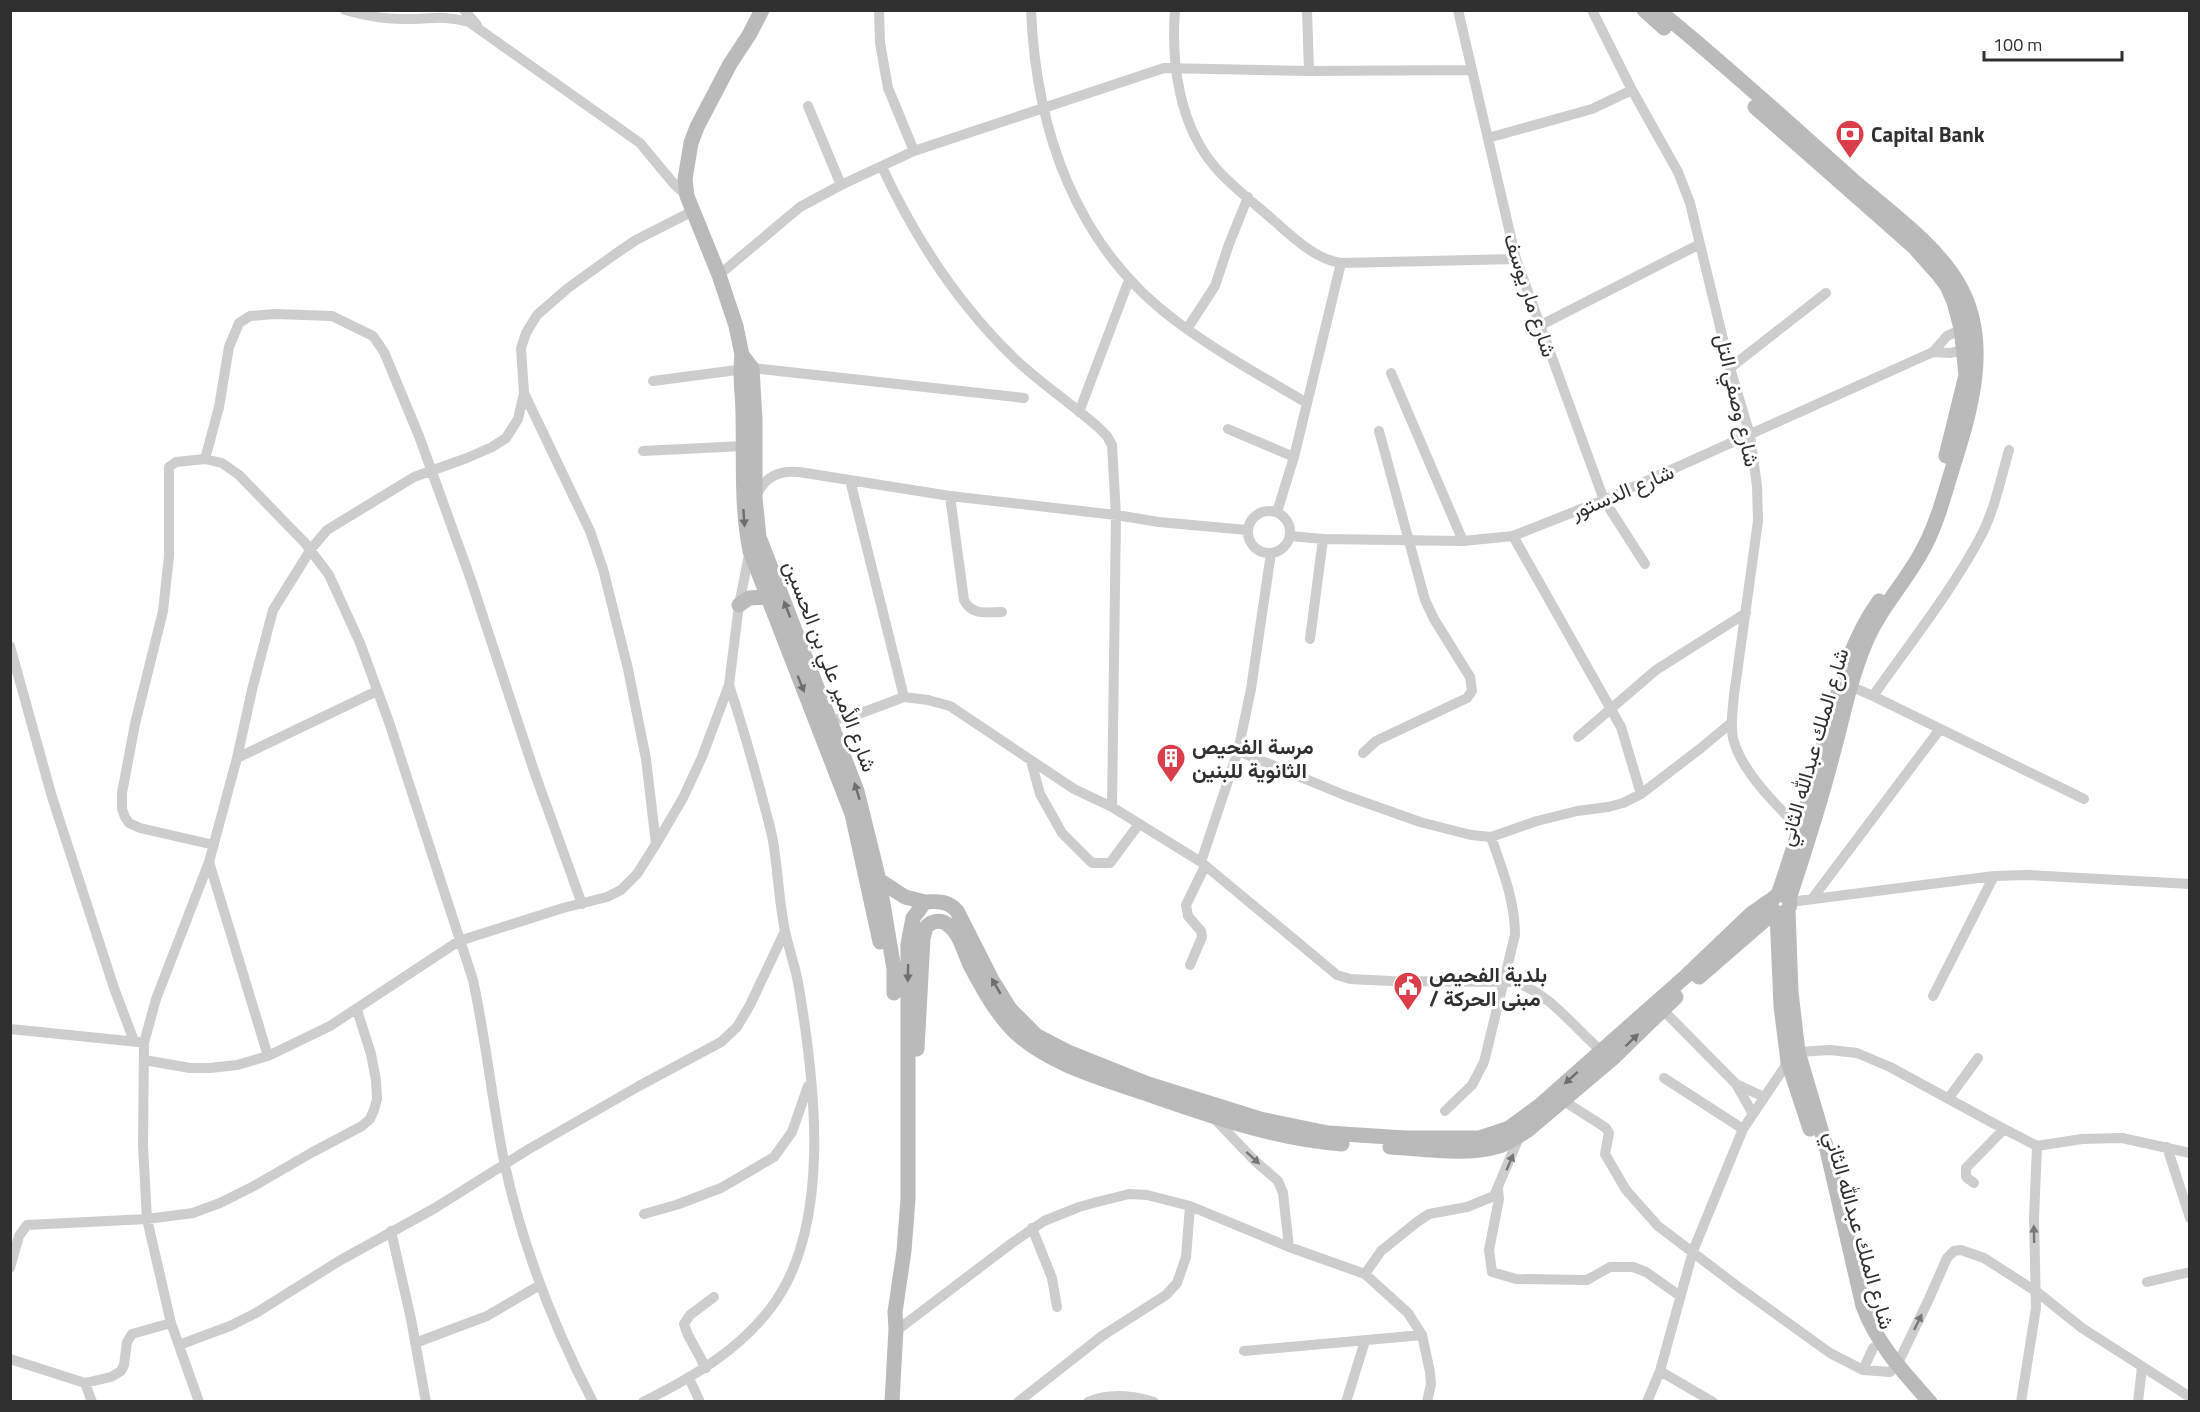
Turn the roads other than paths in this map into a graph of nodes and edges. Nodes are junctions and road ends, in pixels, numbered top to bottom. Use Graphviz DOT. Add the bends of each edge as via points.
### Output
graph roads {
  1 [pos="345,10"];
  2 [pos="464,10"];
  3 [pos="762,10"];
  4 [pos="879,10"];
  5 [pos="1031,10"];
  6 [pos="1175,10"];
  7 [pos="1307,10"];
  8 [pos="1458,10"];
  9 [pos="1592,10"];
  10 [pos="1644,10"];
  11 [pos="1658,10"];
  12 [pos="483,32"];
  13 [pos="1175,68"];
  14 [pos="1471,70"];
  15 [pos="1309,71"];
  16 [pos="1632,90"];
  17 [pos="808,106"];
  18 [pos="1042,108"];
  19 [pos="1488,138"];
  20 [pos="914,151"];
  21 [pos="882,167"];
  22 [pos="841,185"];
  23 [pos="687,196"];
  24 [pos="1248,197"];
  25 [pos="693,211"];
  26 [pos="1700,244"];
  27 [pos="1516,259"];
  28 [pos="1341,263"];
  29 [pos="719,275"];
  30 [pos="1129,280"];
  31 [pos="1826,293"];
  32 [pos="1541,325"];
  33 [pos="1968,326"];
  34 [pos="1187,329"];
  35 [pos="1970,349"];
  36 [pos="1933,352"];
  37 [pos="745,364"];
  38 [pos="1730,368"];
  39 [pos="1392,373"];
  40 [pos="653,381"];
  41 [pos="524,393"];
  42 [pos="1024,398"];
  43 [pos="1307,403"];
  44 [pos="1079,412"];
  45 [pos="1228,429"];
  46 [pos="1379,430"];
  47 [pos="1750,435"];
  48 [pos="743,446"];
  49 [pos="2009,450"];
  50 [pos="643,451"];
  51 [pos="1294,457"];
  52 [pos="205,459"];
  53 [pos="432,470"];
  54 [pos="850,480"];
  55 [pos="950,495"];
  56 [pos="755,498"];
  57 [pos="1604,500"];
  58 [pos="1277,512"];
  59 [pos="1116,515"];
  60 [pos="1247,530"];
  61 [pos="1290,536"];
  62 [pos="1513,536"];
  63 [pos="759,537"];
  64 [pos="1323,540"];
  65 [pos="1407,540"];
  66 [pos="1463,541"];
  67 [pos="311,549"];
  68 [pos="750,551"];
  69 [pos="1270,553"];
  70 [pos="1645,564"];
  71 [pos="766,597"];
  72 [pos="739,605"];
  73 [pos="1002,612"];
  74 [pos="1746,614"];
  75 [pos="1310,639"];
  76 [pos="10,646"];
  77 [pos="729,685"];
  78 [pos="1850,686"];
  79 [pos="377,691"];
  80 [pos="1873,696"];
  81 [pos="904,698"];
  82 [pos="1611,708"];
  83 [pos="823,721"];
  84 [pos="1731,723"];
  85 [pos="1940,729"];
  86 [pos="1578,737"];
  87 [pos="1238,751"];
  88 [pos="1363,753"];
  89 [pos="237,758"];
  90 [pos="1031,761"];
  91 [pos="1641,794"];
  92 [pos="2084,799"];
  93 [pos="1112,807"];
  94 [pos="1139,824"];
  95 [pos="1800,829"];
  96 [pos="1491,837"];
  97 [pos="656,844"];
  98 [pos="214,845"];
  99 [pos="209,862"];
  100 [pos="1203,864"];
  101 [pos="1994,876"];
  102 [pos="879,880"];
  103 [pos="2190,884"];
  104 [pos="1812,900"];
  105 [pos="925,902"];
  106 [pos="582,904"];
  107 [pos="1781,905"];
  108 [pos="785,931"];
  109 [pos="1750,932"];
  110 [pos="459,941"];
  111 [pos="1777,948"];
  112 [pos="1190,966"];
  113 [pos="1504,983"];
  114 [pos="894,993"];
  115 [pos="1933,996"];
  116 [pos="357,1010"];
  117 [pos="1663,1010"];
  118 [pos="10,1029"];
  119 [pos="912,1036"];
  120 [pos="139,1042"];
  121 [pos="1607,1055"];
  122 [pos="268,1056"];
  123 [pos="1793,1057"];
  124 [pos="1978,1058"];
  125 [pos="144,1060"];
  126 [pos="1664,1078"];
  127 [pos="810,1080"];
  128 [pos="1736,1084"];
  129 [pos="1764,1096"];
  130 [pos="1948,1099"];
  131 [pos="1182,1100"];
  132 [pos="1564,1101"];
  133 [pos="1445,1111"];
  134 [pos="1753,1114"];
  135 [pos="1212,1116"];
  136 [pos="1743,1129"];
  137 [pos="2004,1130"];
  138 [pos="1520,1135"];
  139 [pos="2037,1146"];
  140 [pos="2167,1148"];
  141 [pos="2190,1153"];
  142 [pos="505,1163"];
  143 [pos="1974,1183"];
  144 [pos="1498,1189"];
  145 [pos="1190,1206"];
  146 [pos="644,1214"];
  147 [pos="2190,1218"];
  148 [pos="147,1219"];
  149 [pos="1032,1228"];
  150 [pos="391,1231"];
  151 [pos="1289,1247"];
  152 [pos="1693,1251"];
  153 [pos="10,1268"];
  154 [pos="2190,1272"];
  155 [pos="1365,1274"];
  156 [pos="2147,1282"];
  157 [pos="540,1285"];
  158 [pos="2037,1292"];
  159 [pos="1680,1296"];
  160 [pos="714,1297"];
  161 [pos="1057,1307"];
  162 [pos="171,1323"];
  163 [pos="896,1330"];
  164 [pos="1422,1335"];
  165 [pos="1365,1341"];
  166 [pos="415,1342"];
  167 [pos="178,1345"];
  168 [pos="1873,1348"];
  169 [pos="1244,1351"];
  170 [pos="10,1359"];
  171 [pos="2142,1367"];
  172 [pos="706,1368"];
  173 [pos="1893,1369"];
  174 [pos="1863,1370"];
  175 [pos="1660,1371"];
  176 [pos="689,1378"];
  177 [pos="85,1383"];
  178 [pos="2190,1396"];
  179 [pos="92,1401"];
  180 [pos="199,1401"];
  181 [pos="426,1401"];
  182 [pos="593,1401"];
  183 [pos="644,1401"];
  184 [pos="700,1401"];
  185 [pos="892,1401"];
  186 [pos="1018,1401"];
  187 [pos="1088,1401"];
  188 [pos="1154,1401"];
  189 [pos="1346,1401"];
  190 [pos="1427,1401"];
  191 [pos="1647,1401"];
  192 [pos="1713,1401"];
  193 [pos="1917,1401"];
  194 [pos="1930,1401"];
  195 [pos="2021,1401"];
  196 [pos="2138,1401"];
  1 -- 12 [label="street" via="402,20 448,17 469,22"];
  2 -- 12 [label="street"];
  3 -- 23 [label="street, شارع الأمير علي بن الحسين" via="697,127 687,162"];
  4 -- 20 [label="street" via="888,88"];
  5 -- 18 [label="street"];
  6 -- 13 [label="street"];
  7 -- 15 [label="street"];
  8 -- 14 [label="street, شارع مار يوسف"];
  9 -- 16 [label="street, شارع وصفي التل"];
  10 -- 33 [label="street, شارع الملك عبدالله الثاني" via="1913,246 1947,286"];
  11 -- 33 [label="street, شارع الملك عبدالله الثاني" via="1934,253 1966,300"];
  12 -- 23 [label="street" via="640,143"];
  13 -- 15 [label="street"];
  13 -- 18 [label="street" via="1164,68"];
  13 -- 24 [label="street" via="1194,135 1216,168"];
  14 -- 15 [label="street"];
  14 -- 19 [label="street, شارع مار يوسف"];
  16 -- 19 [label="street" via="1592,109"];
  16 -- 26 [label="street, شارع وصفي التل" via="1678,172"];
  17 -- 22 [label="street"];
  18 -- 20 [label="street"];
  18 -- 30 [label="street" via="1073,194 1091,230"];
  19 -- 27 [label="street, شارع مار يوسف"];
  20 -- 21 [label="street"];
  21 -- 22 [label="street"];
  21 -- 44 [label="street" via="910,225 949,284 1013,357"];
  22 -- 29 [label="street" via="800,207"];
  23 -- 25 [label="street, شارع الأمير علي بن الحسين"];
  24 -- 28 [label="street" via="1311,250"];
  24 -- 34 [label="street" via="1215,286"];
  25 -- 29 [label="street, شارع الأمير علي بن الحسين"];
  25 -- 41 [label="street" via="636,240 537,315 521,348"];
  26 -- 32 [label="street"];
  26 -- 38 [label="street, شارع وصفي التل"];
  27 -- 28 [label="street"];
  27 -- 32 [label="street, شارع مار يوسف"];
  28 -- 43 [label="street"];
  29 -- 37 [label="street, شارع الأمير علي بن الحسين"];
  30 -- 34 [label="street"];
  30 -- 44 [label="street"];
  31 -- 38 [label="street"];
  32 -- 57 [label="street, شارع مار يوسف"];
  33 -- 35 [label="street, شارع الملك عبدالله الثاني"];
  33 -- 36 [label="street, شارع الدستور" via="1947,336"];
  34 -- 43 [label="street"];
  35 -- 36 [label="street, شارع الدستور"];
  35 -- 78 [label="street, شارع الملك عبدالله الثاني" via="1975,377 1942,503 1922,552 1866,641"];
  35 -- 95 [label="street, شارع الملك عبدالله الثاني" via="1934,501 1913,551 1866,620 1846,663"];
  36 -- 47 [label="street, شارع الدستور"];
  37 -- 40 [label="street"];
  37 -- 42 [label="street"];
  37 -- 48 [label="street, شارع الأمير علي بن الحسين"];
  37 -- 56 [label="street, شارع الأمير علي بن الحسين" via="755,418"];
  38 -- 47 [label="street, شارع وصفي التل"];
  39 -- 66 [label="street"];
  41 -- 53 [label="street" via="518,419 507,438"];
  41 -- 97 [label="street" via="590,531 603,569 646,759"];
  43 -- 51 [label="street"];
  44 -- 59 [label="street" via="1107,436 1112,446"];
  45 -- 51 [label="street"];
  46 -- 65 [label="street"];
  47 -- 57 [label="street, شارع الدستور"];
  47 -- 74 [label="street, شارع وصفي التل" via="1758,521"];
  48 -- 50 [label="street"];
  48 -- 68 [label="street, شارع الأمير علي بن الحسين, one-way" via="744,524"];
  49 -- 80 [label="street" via="1982,533"];
  51 -- 58 [label="street"];
  52 -- 53 [label="street" via="239,323 250,316 332,316 373,336 384,352"];
  52 -- 67 [label="street" via="222,463 238,475"];
  52 -- 98 [label="street" via="176,462 169,467 170,556 163,611 124,775 122,809 129,823 140,828"];
  53 -- 67 [label="street" via="339,521"];
  53 -- 106 [label="street"];
  54 -- 55 [label="street"];
  54 -- 56 [label="street" via="789,471 769,477"];
  54 -- 81 [label="street"];
  55 -- 59 [label="street"];
  55 -- 73 [label="street" via="964,600 975,612"];
  56 -- 63 [label="street, شارع الأمير علي بن الحسين"];
  57 -- 62 [label="street, شارع الدستور"];
  57 -- 70 [label="street, شارع مار يوسف"];
  58 -- 60 [label="street" via="1258,513"];
  58 -- 61 [label="street" via="1288,522"];
  59 -- 60 [label="street"];
  59 -- 93 [label="street"];
  60 -- 69 [label="street" via="1254,547"];
  61 -- 64 [label="street, شارع الدستور"];
  61 -- 69 [label="street" via="1279,550"];
  62 -- 66 [label="street, شارع الدستور"];
  62 -- 82 [label="street"];
  63 -- 68 [label="street"];
  83 -- 63 [label="street, شارع الأمير علي بن الحسين, one-way"];
  64 -- 65 [label="street, شارع الدستور"];
  64 -- 75 [label="street"];
  65 -- 66 [label="street, شارع الدستور"];
  65 -- 88 [label="street" via="1425,600 1470,677 1472,691 1467,698 1376,741"];
  67 -- 79 [label="street" via="341,598"];
  67 -- 89 [label="street" via="270,619"];
  68 -- 71 [label="street, شارع الأمير علي بن الحسين"];
  68 -- 72 [label="street"];
  69 -- 87 [label="street"];
  71 -- 72 [label="street" via="749,598"];
  71 -- 83 [label="street, شارع الأمير علي بن الحسين, one-way"];
  72 -- 77 [label="street"];
  74 -- 82 [label="street" via="1656,670"];
  74 -- 84 [label="street, شارع وصفي التل"];
  76 -- 120 [label="street" via="49,788 114,988"];
  77 -- 97 [label="street" via="702,757"];
  77 -- 108 [label="street" via="773,839"];
  78 -- 80 [label="street"];
  78 -- 107 [label="street, شارع الملك عبدالله الثاني" via="1832,759"];
  79 -- 89 [label="street"];
  79 -- 110 [label="street"];
  80 -- 85 [label="street"];
  81 -- 83 [label="street" via="856,715"];
  81 -- 90 [label="street" via="950,706"];
  82 -- 86 [label="street"];
  82 -- 91 [label="street"];
  102 -- 83 [label="street, شارع الأمير علي بن الحسين, one-way" via="857,791"];
  83 -- 114 [label="street, شارع الأمير علي بن الحسين" via="852,814"];
  84 -- 91 [label="street"];
  84 -- 95 [label="street, شارع وصفي التل" via="1736,747 1746,764"];
  85 -- 92 [label="street"];
  85 -- 104 [label="street"];
  87 -- 96 [label="street" via="1420,822 1471,836"];
  87 -- 100 [label="street"];
  89 -- 98 [label="street"];
  90 -- 93 [label="street" via="1074,789"];
  90 -- 94 [label="street" via="1040,794 1062,833 1092,863 1110,863"];
  91 -- 96 [label="street" via="1623,803 1557,816"];
  93 -- 94 [label="street"];
  94 -- 100 [label="street"];
  95 -- 107 [label="street, شارع الملك عبدالله الثاني"];
  96 -- 113 [label="street" via="1515,918"];
  97 -- 106 [label="street" via="637,874 621,890"];
  98 -- 99 [label="street"];
  99 -- 120 [label="street"];
  99 -- 122 [label="street"];
  100 -- 112 [label="street" via="1186,905 1188,916 1202,937"];
  100 -- 113 [label="street" via="1337,975 1391,981"];
  101 -- 103 [label="street" via="2028,874"];
  101 -- 104 [label="street"];
  101 -- 115 [label="street"];
  102 -- 105 [label="street" via="905,897"];
  102 -- 114 [label="street, شارع الأمير علي بن الحسين" via="894,969"];
  104 -- 107 [label="street"];
  105 -- 119 [label="street, one-way" via="910,926 908,944"];
  131 -- 105 [label="street, one-way" via="1037,1036 1005,1001 957,911 945,902"];
  106 -- 110 [label="street"];
  107 -- 109 [label="street"];
  107 -- 111 [label="street, شارع الملك عبدالله الثاني"];
  107 -- 121 [label="street" via="1751,914"];
  107 -- 123 [label="street, شارع الملك عبدالله الثاني" via="1791,992"];
  108 -- 127 [label="street" via="799,988"];
  108 -- 142 [label="street" via="750,1005 737,1027 721,1042"];
  109 -- 111 [label="street"];
  109 -- 117 [label="street"];
  110 -- 116 [label="street"];
  110 -- 142 [label="street" via="473,980"];
  111 -- 123 [label="street, شارع الملك عبدالله الثاني" via="1781,1006"];
  113 -- 121 [label="street" via="1523,985 1542,996"];
  113 -- 133 [label="street" via="1479,1074"];
  114 -- 119 [label="street, شارع الأمير علي بن الحسين" via="899,1015"];
  116 -- 122 [label="street"];
  116 -- 148 [label="street" via="371,1054 377,1100 362,1126 220,1203 193,1213"];
  121 -- 117 [label="street, one-way"];
  117 -- 128 [label="street"];
  118 -- 120 [label="street"];
  119 -- 131 [label="street" via="923,939 926,927 940,921 955,933 985,993 1006,1024 1022,1039 1093,1076"];
  119 -- 163 [label="street, شارع الأمير علي بن الحسين" via="908,1199"];
  120 -- 125 [label="street"];
  121 -- 131 [label="street, one-way" via="1509,1128 1479,1138 1328,1133"];
  121 -- 132 [label="street"];
  122 -- 125 [label="street" via="210,1068"];
  123 -- 129 [label="street"];
  123 -- 130 [label="street" via="1830,1050 1857,1053"];
  123 -- 168 [label="street, شارع الملك عبدالله الثاني" via="1851,1290"];
  123 -- 173 [label="street, شارع الملك عبدالله الثاني" via="1827,1150 1863,1306"];
  124 -- 130 [label="street"];
  125 -- 148 [label="street"];
  126 -- 136 [label="street"];
  127 -- 146 [label="street" via="792,1132 774,1157 721,1188"];
  127 -- 172 [label="street" via="812,1194 802,1243 771,1308 752,1330"];
  128 -- 129 [label="street"];
  128 -- 134 [label="street"];
  129 -- 134 [label="street"];
  130 -- 137 [label="street"];
  131 -- 135 [label="street"];
  132 -- 138 [label="street"];
  132 -- 152 [label="street" via="1606,1128 1610,1133 1605,1154 1626,1190 1658,1226"];
  134 -- 136 [label="street"];
  135 -- 138 [label="street" via="1318,1142 1424,1149 1480,1150"];
  135 -- 151 [label="street, one-way" via="1278,1181"];
  136 -- 152 [label="street"];
  137 -- 139 [label="street"];
  137 -- 143 [label="street" via="1966,1168 1966,1177"];
  144 -- 138 [label="street, one-way"];
  139 -- 140 [label="street" via="2122,1138"];
  158 -- 139 [label="street, one-way"];
  140 -- 141 [label="street"];
  140 -- 147 [label="street"];
  142 -- 150 [label="street"];
  142 -- 157 [label="street"];
  144 -- 155 [label="street" via="1494,1196 1477,1205 1429,1214 1381,1251"];
  144 -- 159 [label="street" via="1500,1199 1489,1250 1492,1272 1516,1279 1587,1280 1610,1267 1633,1267"];
  145 -- 149 [label="street" via="1129,1194 1079,1207"];
  145 -- 151 [label="street"];
  145 -- 186 [label="street" via="1186,1257 1177,1283 1166,1295 1102,1336"];
  148 -- 153 [label="street" via="32,1223 22,1228"];
  148 -- 162 [label="street"];
  149 -- 161 [label="street" via="1052,1278"];
  149 -- 163 [label="street"];
  150 -- 166 [label="street"];
  150 -- 167 [label="street" via="256,1313"];
  151 -- 155 [label="street"];
  152 -- 159 [label="street"];
  152 -- 174 [label="street" via="1811,1341"];
  154 -- 156 [label="street"];
  155 -- 164 [label="street" via="1408,1313"];
  157 -- 166 [label="street" via="487,1316"];
  157 -- 182 [label="street"];
  158 -- 171 [label="street" via="2082,1328"];
  173 -- 158 [label="street, one-way" via="1947,1258 1954,1251 1984,1258"];
  158 -- 195 [label="street"];
  159 -- 175 [label="street"];
  160 -- 172 [label="street" via="684,1324"];
  162 -- 167 [label="street"];
  162 -- 177 [label="street" via="132,1334 121,1371"];
  163 -- 185 [label="street, شارع الأمير علي بن الحسين"];
  164 -- 165 [label="street"];
  164 -- 190 [label="street" via="1431,1384"];
  165 -- 169 [label="street"];
  165 -- 189 [label="street"];
  166 -- 181 [label="street"];
  167 -- 180 [label="street"];
  168 -- 173 [label="street, شارع الملك عبدالله الثاني"];
  168 -- 174 [label="street"];
  170 -- 177 [label="street"];
  171 -- 178 [label="street"];
  171 -- 196 [label="street"];
  172 -- 176 [label="street"];
  173 -- 174 [label="street"];
  173 -- 193 [label="street, شارع الملك عبدالله الثاني"];
  173 -- 194 [label="street, شارع الملك عبدالله الثاني"];
  175 -- 191 [label="street"];
  175 -- 192 [label="street"];
  176 -- 183 [label="street"];
  176 -- 184 [label="street"];
  177 -- 179 [label="street"];
  187 -- 188 [label="street" via="1125,1396"];
}
